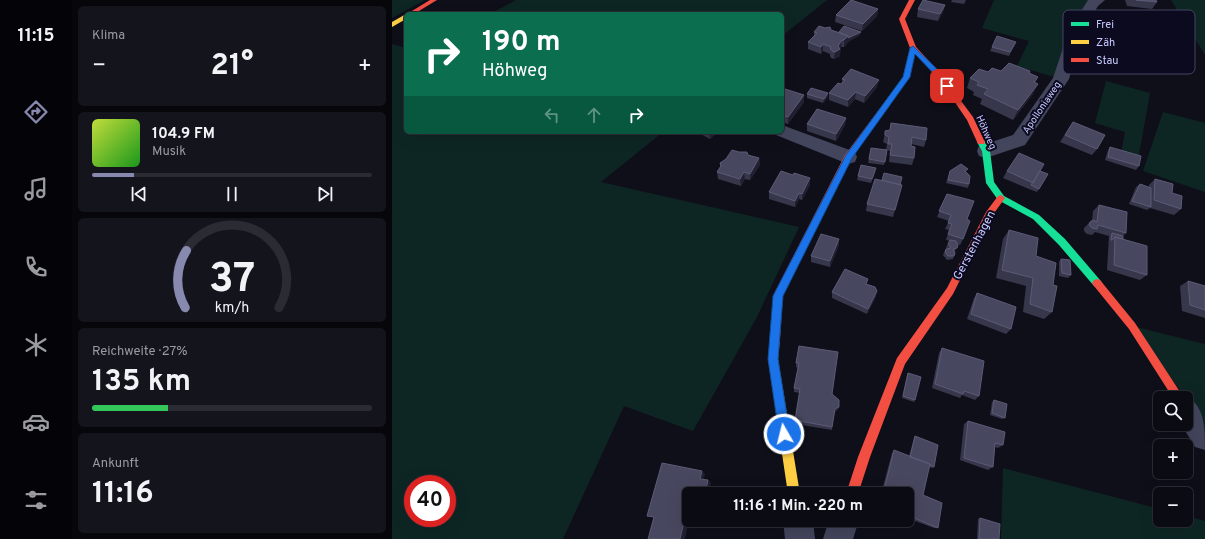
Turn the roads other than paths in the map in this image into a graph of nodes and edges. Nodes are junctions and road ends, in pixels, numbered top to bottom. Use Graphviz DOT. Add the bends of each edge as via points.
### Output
graph roads {
  1 [pos="434,0"];
  2 [pos="912,0"];
  3 [pos="1098,0"];
  4 [pos="1089,10"];
  5 [pos="413,12"];
  6 [pos="404,17"];
  7 [pos="392,25"];
  8 [pos="913,48"];
  9 [pos="1063,70"];
  10 [pos="784,132"];
  11 [pos="986,151"];
  12 [pos="848,157"];
  13 [pos="1001,198"];
  14 [pos="1174,391"];
  15 [pos="1193,419"];
  16 [pos="1205,437"];
  17 [pos="793,487"];
  18 [pos="854,487"];
  19 [pos="799,527"];
  20 [pos="842,527"];
  21 [pos="800,539"];
  22 [pos="838,539"];
  1 -- 5 [label="street"];
  2 -- 8 [label="street, Höhweg" via="902,19"];
  3 -- 4 [label="street, Apolloniaweg"];
  6 -- 7 [label="street"];
  8 -- 11 [label="street, Höhweg" via="939,75 970,119"];
  8 -- 12 [label="street" via="906,77"];
  9 -- 11 [label="street, Apolloniaweg" via="1060,79 1019,140"];
  10 -- 12 [label="street"];
  11 -- 13 [label="street, Höhweg" via="990,184"];
  12 -- 17 [label="street" via="778,296 773,359"];
  13 -- 14 [label="street, Gerstenhagen" via="1036,217 1062,242 1120,310"];
  13 -- 18 [label="street, Gerstenhagen" via="989,214 950,291 901,361"];
  15 -- 16 [label="street"];
  19 -- 21 [label="street"];
  20 -- 22 [label="street"];
}
